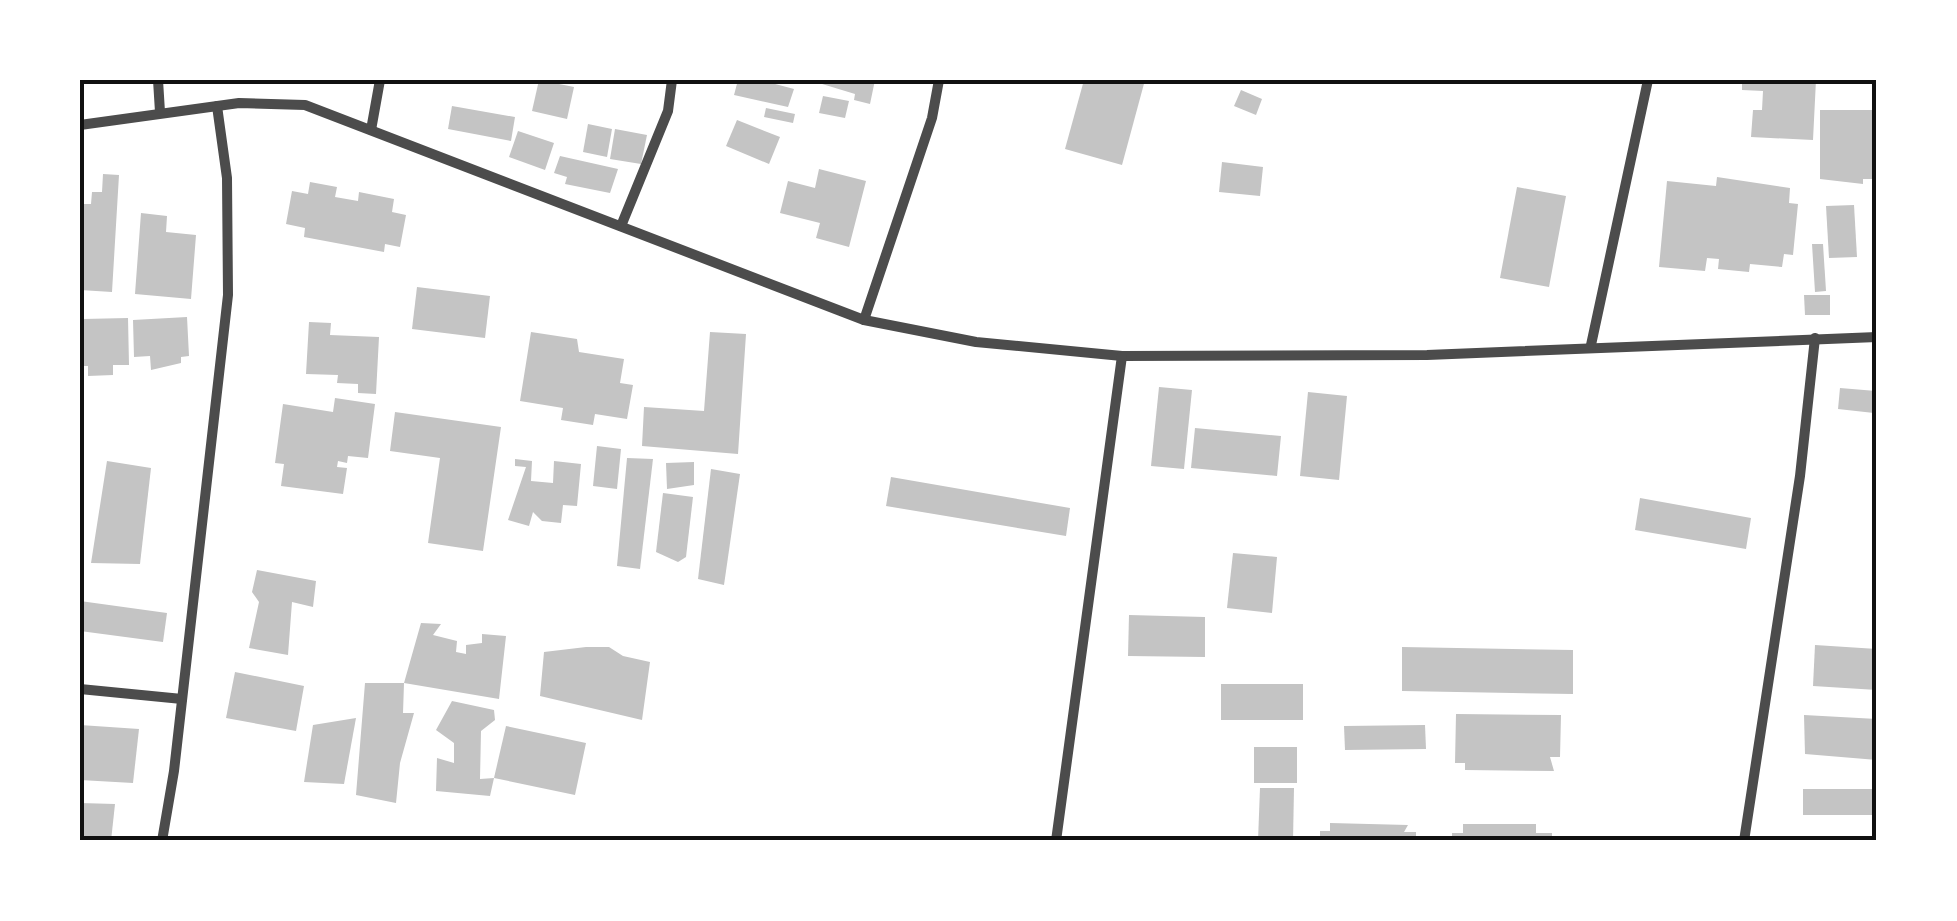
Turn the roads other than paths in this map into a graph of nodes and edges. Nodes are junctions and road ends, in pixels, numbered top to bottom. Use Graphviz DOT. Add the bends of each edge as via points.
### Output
graph roads {
  1 [pos="158,80"];
  2 [pos="380,80"];
  3 [pos="672,80"];
  4 [pos="938,80"];
  5 [pos="1648,80"];
  6 [pos="217,106"];
  7 [pos="160,112"];
  8 [pos="80,125"];
  9 [pos="371,130"];
  10 [pos="621,226"];
  11 [pos="864,320"];
  12 [pos="1877,337"];
  13 [pos="1815,338"];
  14 [pos="1591,346"];
  15 [pos="1122,356"];
  16 [pos="80,690"];
  17 [pos="182,699"];
  18 [pos="162,841"];
  19 [pos="1056,841"];
  20 [pos="1744,841"];
  1 -- 7 [label="street"];
  2 -- 9 [label="street"];
  3 -- 10 [label="street" via="668,111"];
  4 -- 11 [label="street" via="932,118"];
  5 -- 14 [label="street"];
  6 -- 7 [label="street"];
  6 -- 9 [label="street" via="305,104"];
  6 -- 17 [label="street" via="227,178 228,296"];
  7 -- 8 [label="street"];
  9 -- 10 [label="street"];
  10 -- 11 [label="street"];
  11 -- 15 [label="street" via="976,342"];
  12 -- 13 [label="street"];
  13 -- 14 [label="street"];
  13 -- 20 [label="street"];
  14 -- 15 [label="street" via="1428,355"];
  15 -- 19 [label="street"];
  16 -- 17 [label="street"];
  17 -- 18 [label="street"];
}
